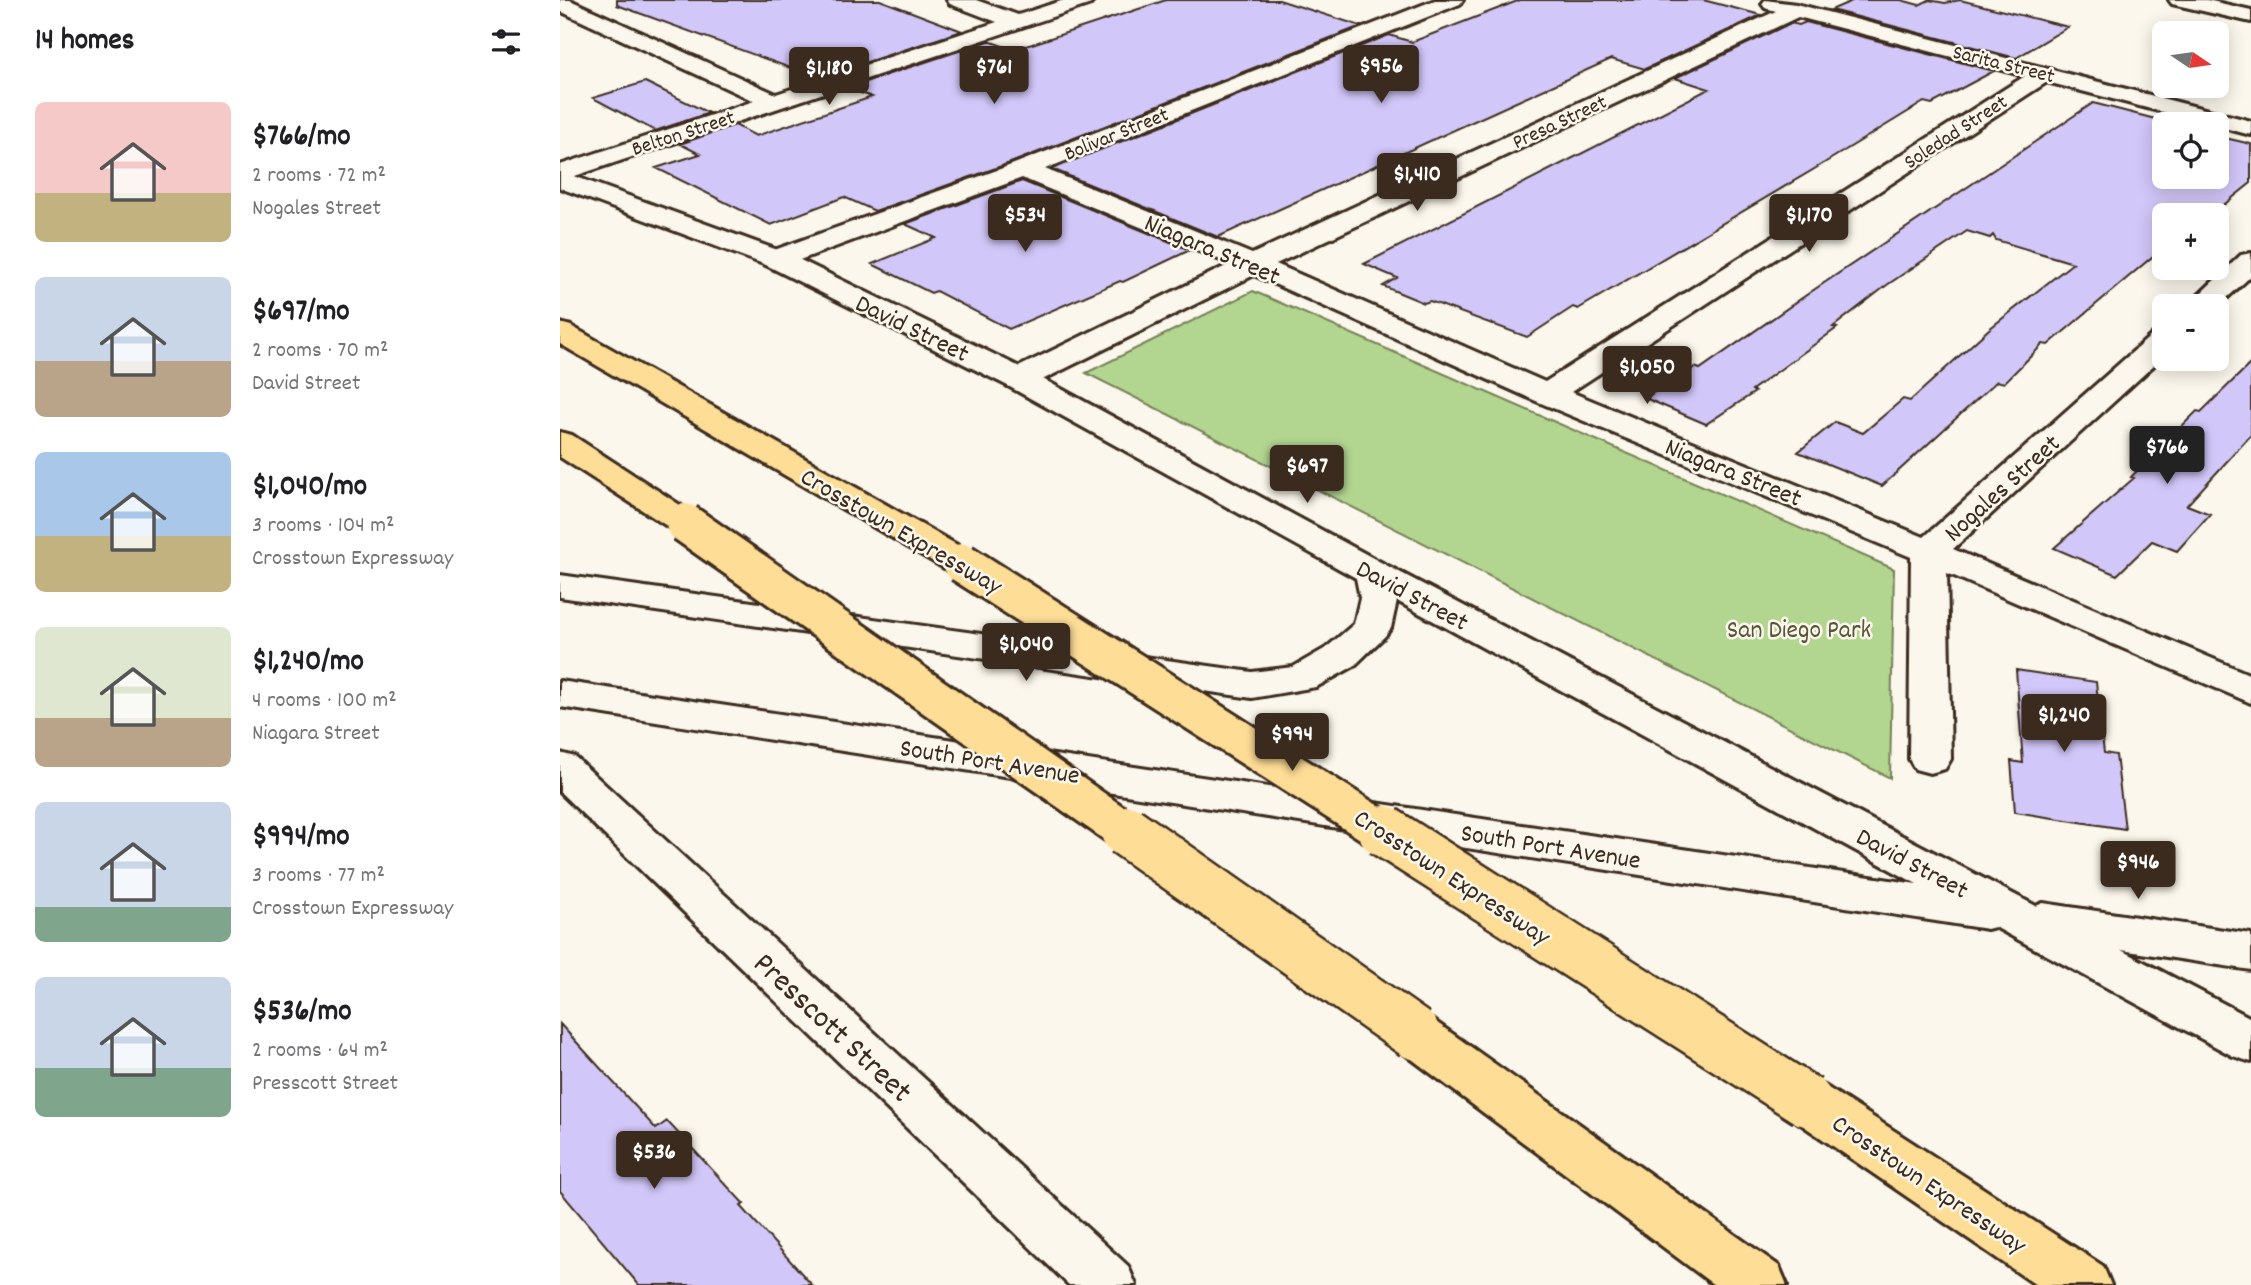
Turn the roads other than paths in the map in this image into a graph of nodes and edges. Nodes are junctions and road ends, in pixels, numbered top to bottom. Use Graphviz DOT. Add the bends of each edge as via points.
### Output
graph roads {
  1 [pos="957,0"];
  2 [pos="1084,0"];
  3 [pos="1453,0"];
  4 [pos="1757,0"];
  5 [pos="2179,0"];
  6 [pos="560,3"];
  7 [pos="1796,10"];
  8 [pos="2251,16"];
  9 [pos="1017,22"];
  10 [pos="2046,73"];
  11 [pos="775,102"];
  12 [pos="2251,128"];
  13 [pos="1023,169"];
  14 [pos="560,173"];
  15 [pos="560,179"];
  16 [pos="776,259"];
  17 [pos="2251,261"];
  18 [pos="1253,264"];
  19 [pos="2214,294"];
  20 [pos="560,332"];
  21 [pos="2152,351"];
  22 [pos="1019,379"];
  23 [pos="1547,394"];
  24 [pos="560,442"];
  25 [pos="1929,552"];
  26 [pos="1373,573"];
  27 [pos="560,586"];
  28 [pos="2251,690"];
  29 [pos="560,694"];
  30 [pos="1930,759"];
  31 [pos="560,767"];
  32 [pos="2015,916"];
  33 [pos="2251,952"];
  34 [pos="2251,1042"];
  35 [pos="1108,1285"];
  36 [pos="1759,1285"];
  37 [pos="2083,1285"];
  1 -- 9 [label="street"];
  2 -- 9 [label="street, Belton Street"];
  3 -- 13 [label="street, Bolivar Street"];
  4 -- 7 [label="street, Sarita Street"];
  5 -- 8 [label="street"];
  6 -- 11 [label="street"];
  7 -- 10 [label="street, Sarita Street"];
  7 -- 18 [label="street, Presa Street"];
  9 -- 11 [label="street, Belton Street"];
  10 -- 12 [label="street, Sarita Street"];
  10 -- 23 [label="street, Soledad Street"];
  11 -- 14 [label="street, Belton Street"];
  13 -- 16 [label="street, Bolivar Street"];
  13 -- 18 [label="street, Niagara Street"];
  15 -- 16 [label="street, David Street"];
  16 -- 22 [label="street, David Street"];
  17 -- 19 [label="street"];
  18 -- 22 [label="street, Presa Street"];
  18 -- 23 [label="street, Niagara Street"];
  20 -- 37 [label="highway, Crosstown Expressway, bridge" via="961,563 1807,1101"];
  21 -- 25 [label="street, Nogales Street"];
  22 -- 26 [label="street, David Street"];
  23 -- 25 [label="street, Niagara Street"];
  24 -- 36 [label="highway, bridge" via="685,523 1415,1034"];
  25 -- 28 [label="street, Niagara Street"];
  25 -- 30 [label="street, Nogales Street"];
  26 -- 27 [label="street" via="1379,598 1372,628 1340,657 1302,678 1252,685"];
  26 -- 32 [label="street, David Street"];
  29 -- 32 [label="street, South Port Avenue"];
  31 -- 35 [label="street, Presscott Street"];
  32 -- 33 [label="street, South Port Avenue"];
  32 -- 34 [label="street, David Street"];
}
